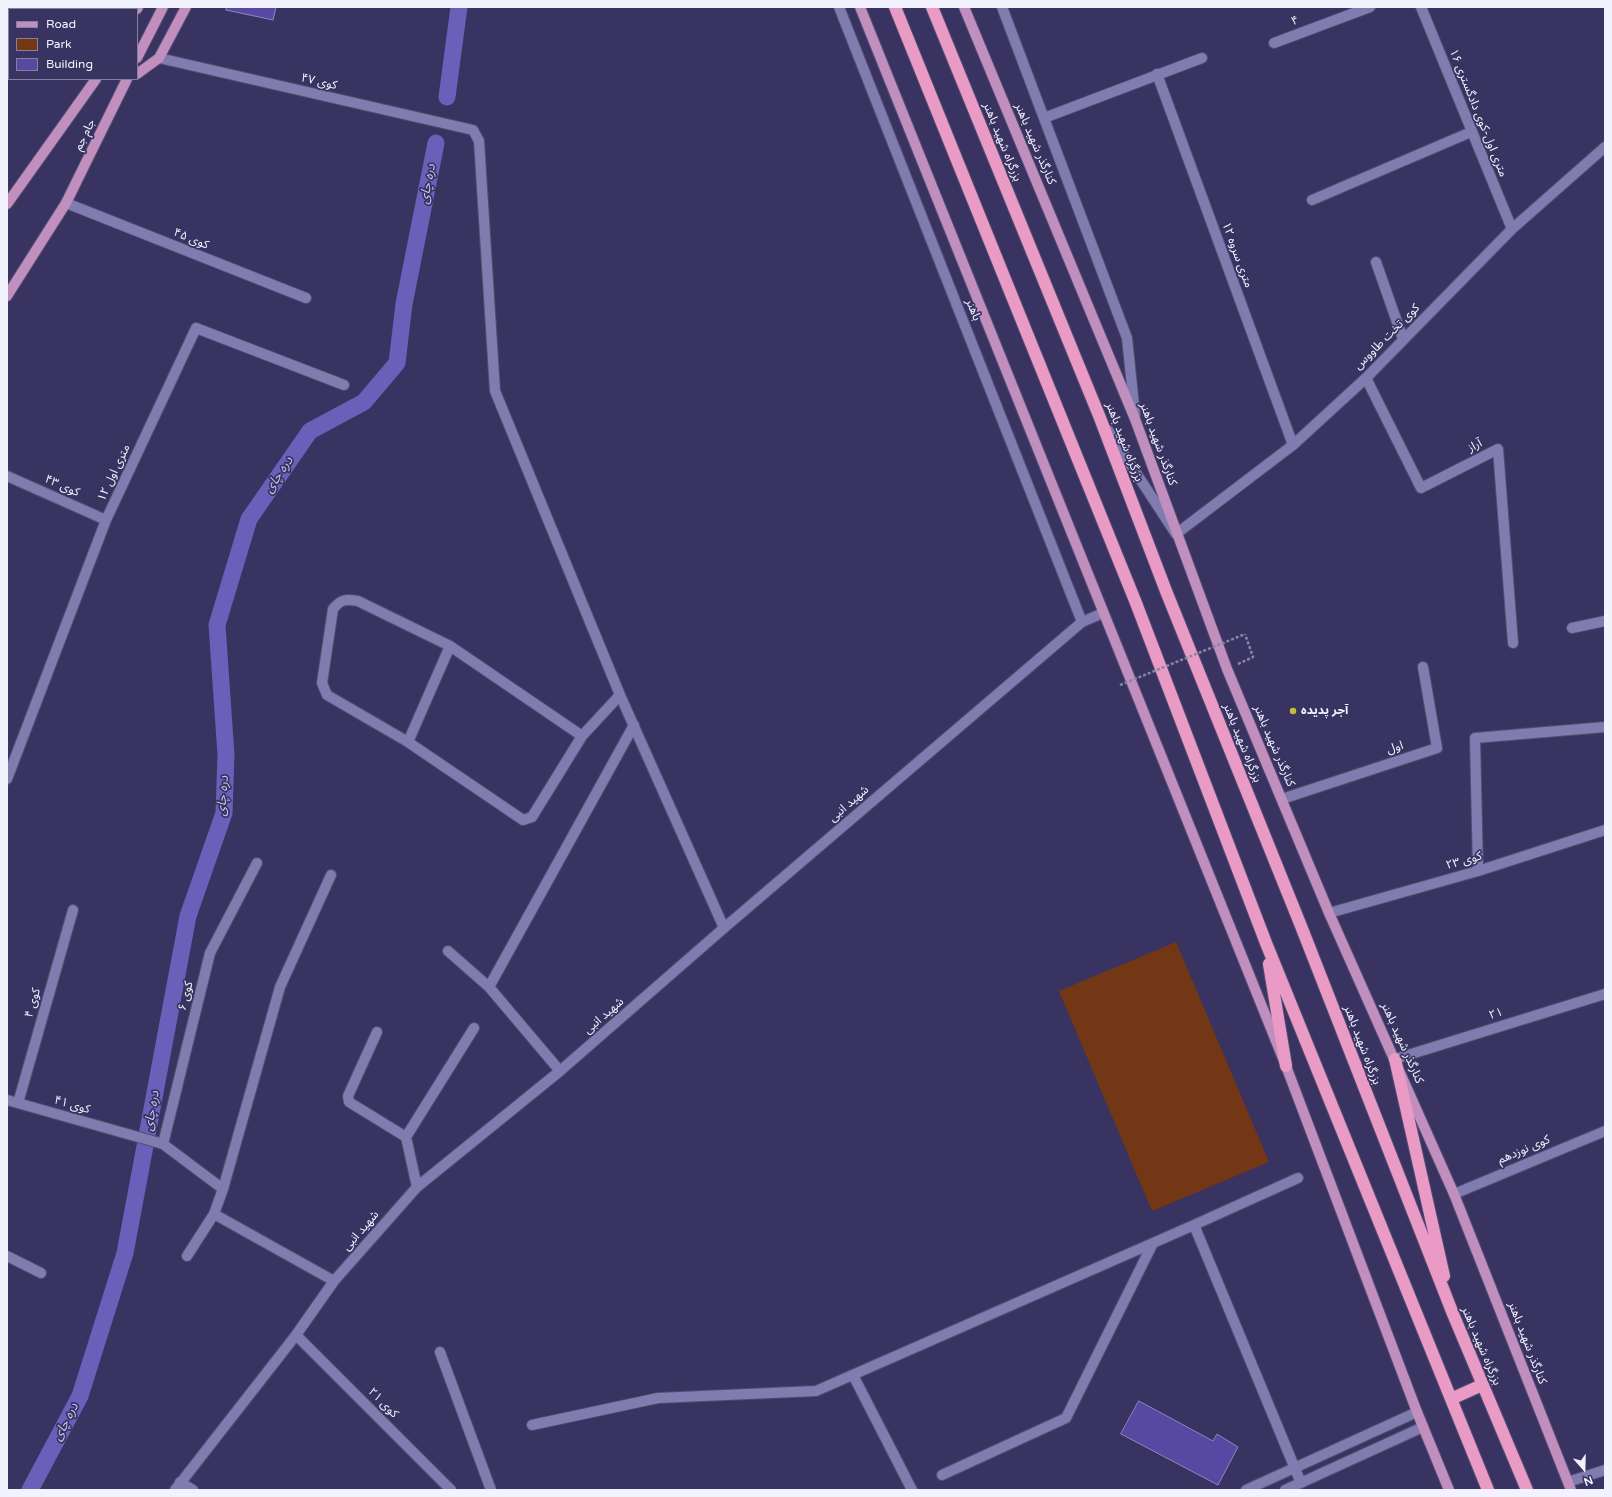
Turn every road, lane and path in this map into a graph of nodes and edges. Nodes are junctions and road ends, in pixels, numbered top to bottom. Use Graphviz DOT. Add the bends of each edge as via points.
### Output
graph roads {
  1 [pos="163,7"];
  2 [pos="186,7"];
  3 [pos="838,7"];
  4 [pos="860,7"];
  5 [pos="895,7"];
  6 [pos="932,7"];
  7 [pos="964,7"];
  8 [pos="1002,7"];
  9 [pos="1370,7"];
  10 [pos="1421,7"];
  11 [pos="1274,43"];
  12 [pos="138,56"];
  13 [pos="159,58"];
  14 [pos="1202,58"];
  15 [pos="138,73"];
  16 [pos="1157,74"];
  17 [pos="95,80"];
  18 [pos="127,80"];
  19 [pos="1044,118"];
  20 [pos="1471,132"];
  21 [pos="1605,147"];
  22 [pos="1312,200"];
  23 [pos="66,203"];
  24 [pos="7,204"];
  25 [pos="1512,229"];
  26 [pos="1376,262"];
  27 [pos="7,296"];
  28 [pos="306,298"];
  29 [pos="1404,339"];
  30 [pos="1366,378"];
  31 [pos="344,385"];
  32 [pos="1100,418"];
  33 [pos="1136,419"];
  34 [pos="1293,446"];
  35 [pos="7,476"];
  36 [pos="106,520"];
  37 [pos="1176,534"];
  38 [pos="1103,613"];
  39 [pos="1605,621"];
  40 [pos="1082,622"];
  41 [pos="1572,628"];
  42 [pos="1514,643"];
  43 [pos="450,646"];
  44 [pos="1252,657"];
  45 [pos="1423,667"];
  46 [pos="1120,685"];
  47 [pos="620,695"];
  48 [pos="634,725"];
  49 [pos="1605,727"];
  50 [pos="582,736"];
  51 [pos="408,742"];
  52 [pos="7,779"];
  53 [pos="1282,799"];
  54 [pos="1605,830"];
  55 [pos="257,863"];
  56 [pos="1478,871"];
  57 [pos="331,875"];
  58 [pos="73,910"];
  59 [pos="1329,913"];
  60 [pos="724,928"];
  61 [pos="1266,943"];
  62 [pos="448,951"];
  63 [pos="489,987"];
  64 [pos="1605,994"];
  65 [pos="474,1028"];
  66 [pos="377,1032"];
  67 [pos="1395,1059"];
  68 [pos="1286,1066"];
  69 [pos="560,1071"];
  70 [pos="7,1100"];
  71 [pos="18,1103"];
  72 [pos="1605,1131"];
  73 [pos="406,1137"];
  74 [pos="163,1144"];
  75 [pos="1298,1178"];
  76 [pos="417,1187"];
  77 [pos="223,1189"];
  78 [pos="1454,1194"];
  79 [pos="214,1214"];
  80 [pos="1194,1225"];
  81 [pos="1154,1243"];
  82 [pos="7,1256"];
  83 [pos="187,1256"];
  84 [pos="41,1273"];
  85 [pos="334,1281"];
  86 [pos="1453,1314"];
  87 [pos="296,1335"];
  88 [pos="440,1352"];
  89 [pos="853,1375"];
  90 [pos="1482,1385"];
  91 [pos="1451,1398"];
  92 [pos="1417,1412"];
  93 [pos="532,1425"];
  94 [pos="1423,1427"];
  95 [pos="1294,1468"];
  96 [pos="1605,1470"];
  97 [pos="942,1475"];
  98 [pos="1301,1483"];
  99 [pos="177,1486"];
  100 [pos="1569,1486"];
  101 [pos="193,1490"];
  102 [pos="451,1490"];
  103 [pos="491,1490"];
  104 [pos="912,1490"];
  105 [pos="1246,1490"];
  106 [pos="1285,1490"];
  107 [pos="1449,1490"];
  108 [pos="1488,1490"];
  109 [pos="1527,1490"];
  1 -- 12 [label="main road"];
  2 -- 13 [label="main road"];
  3 -- 40 [label="street, باهنر"];
  4 -- 38 [label="main road"];
  5 -- 61 [label="highway" via="1136,602"];
  6 -- 32 [label="highway, بزرگراه شهید باهنر"];
  7 -- 33 [label="main road, کنارگذر شهید باهنر"];
  8 -- 19 [label="street"];
  9 -- 11 [label="street, ۴"];
  10 -- 20 [label="street, ۱۶ متری اول-کوی دادگستری"];
  13 -- 15 [label="main road"];
  13 -- 47 [label="street, کوی ۴۷" via="473,130 479,141 495,391"];
  14 -- 16 [label="street"];
  16 -- 19 [label="street"];
  16 -- 34 [label="street, ۱۲ متری سروه"];
  17 -- 24 [label="main road"];
  18 -- 23 [label="main road, جام جم"];
  19 -- 33 [label="street" via="1127,338"];
  20 -- 22 [label="street"];
  20 -- 25 [label="street, ۱۶ متری اول-کوی دادگستری"];
  21 -- 25 [label="street, کوی تخت طاووس"];
  23 -- 27 [label="main road, جام جم"];
  23 -- 28 [label="street, کوی ۴۵"];
  25 -- 29 [label="street, کوی تخت طاووس"];
  26 -- 29 [label="street"];
  29 -- 30 [label="street, کوی تخت طاووس"];
  30 -- 34 [label="street, کوی تخت طاووس"];
  30 -- 42 [label="street, آراز" via="1421,488 1498,449"];
  31 -- 36 [label="street, ۱۲ متری اول" via="196,328"];
  32 -- 37 [label="street"];
  32 -- 86 [label="highway, بزرگراه شهید باهنر" via="1166,591"];
  33 -- 37 [label="main road, کنارگذر شهید باهنر"];
  34 -- 37 [label="street, کوی تخت طاووس"];
  35 -- 36 [label="street, کوی ۴۳"];
  36 -- 52 [label="street, ۱۲ متری اول"];
  37 -- 53 [label="main road, کنارگذر شهید باهنر" via="1227,669"];
  38 -- 40 [label="street, شهید انبی"];
  38 -- 68 [label="main road"];
  39 -- 41 [label="street"];
  40 -- 60 [label="street, شهید انبی"];
  43 -- 50 [label="street"];
  43 -- 51 [label="street"];
  43 -- 51 [label="street" via="358,601 345,599 338,602 333,609 322,683 327,695"];
  44 -- 46 [label="path, bridge" via="1245,634"];
  45 -- 53 [label="street, اول" via="1438,748"];
  47 -- 48 [label="street"];
  47 -- 50 [label="street"];
  48 -- 60 [label="street"];
  48 -- 63 [label="street"];
  49 -- 56 [label="street" via="1475,738"];
  50 -- 51 [label="street" via="532,817 523,820"];
  53 -- 59 [label="main road, کنارگذر شهید باهنر"];
  54 -- 56 [label="street, کوی ۲۳"];
  55 -- 74 [label="street, کوی ۶" via="210,953"];
  56 -- 59 [label="street, کوی ۲۳"];
  57 -- 77 [label="street" via="280,987"];
  58 -- 71 [label="street, کوی ۴"];
  59 -- 67 [label="main road, کنارگذر شهید باهنر"];
  60 -- 69 [label="street, شهید انبی"];
  61 -- 68 [label="highway"];
  61 -- 91 [label="highway"];
  62 -- 63 [label="street"];
  63 -- 69 [label="street"];
  64 -- 67 [label="street, ۲۱"];
  65 -- 73 [label="street"];
  66 -- 73 [label="street" via="348,1096 349,1102"];
  67 -- 78 [label="main road, کنارگذر شهید باهنر"];
  67 -- 86 [label="highway"];
  68 -- 92 [label="main road"];
  69 -- 76 [label="street, شهید انبی"];
  70 -- 71 [label="street, کوی ۴۱"];
  71 -- 74 [label="street, کوی ۴۱"];
  72 -- 78 [label="street, کوی نوزدهم"];
  73 -- 76 [label="street"];
  74 -- 77 [label="street"];
  75 -- 80 [label="street"];
  76 -- 85 [label="street, شهید انبی"];
  77 -- 79 [label="street"];
  78 -- 100 [label="main road, کنارگذر شهید باهنر"];
  79 -- 83 [label="street"];
  79 -- 85 [label="street"];
  80 -- 81 [label="street"];
  80 -- 95 [label="street"];
  81 -- 89 [label="street"];
  81 -- 97 [label="street" via="1066,1418"];
  82 -- 84 [label="street"];
  85 -- 87 [label="street, شهید انبی"];
  86 -- 90 [label="highway, بزرگراه شهید باهنر"];
  87 -- 99 [label="street, شهید انبی"];
  87 -- 102 [label="street, کوی ۲۱"];
  88 -- 103 [label="street"];
  89 -- 93 [label="street" via="816,1391 658,1398"];
  89 -- 104 [label="street"];
  90 -- 91 [label="highway"];
  90 -- 109 [label="highway, بزرگراه شهید باهنر"];
  91 -- 108 [label="highway"];
  92 -- 94 [label="main road"];
  92 -- 95 [label="street"];
  94 -- 98 [label="street"];
  94 -- 107 [label="main road"];
  95 -- 98 [label="street"];
  95 -- 105 [label="street"];
  96 -- 100 [label="street"];
  98 -- 106 [label="street"];
  99 -- 101 [label="street"];
}
